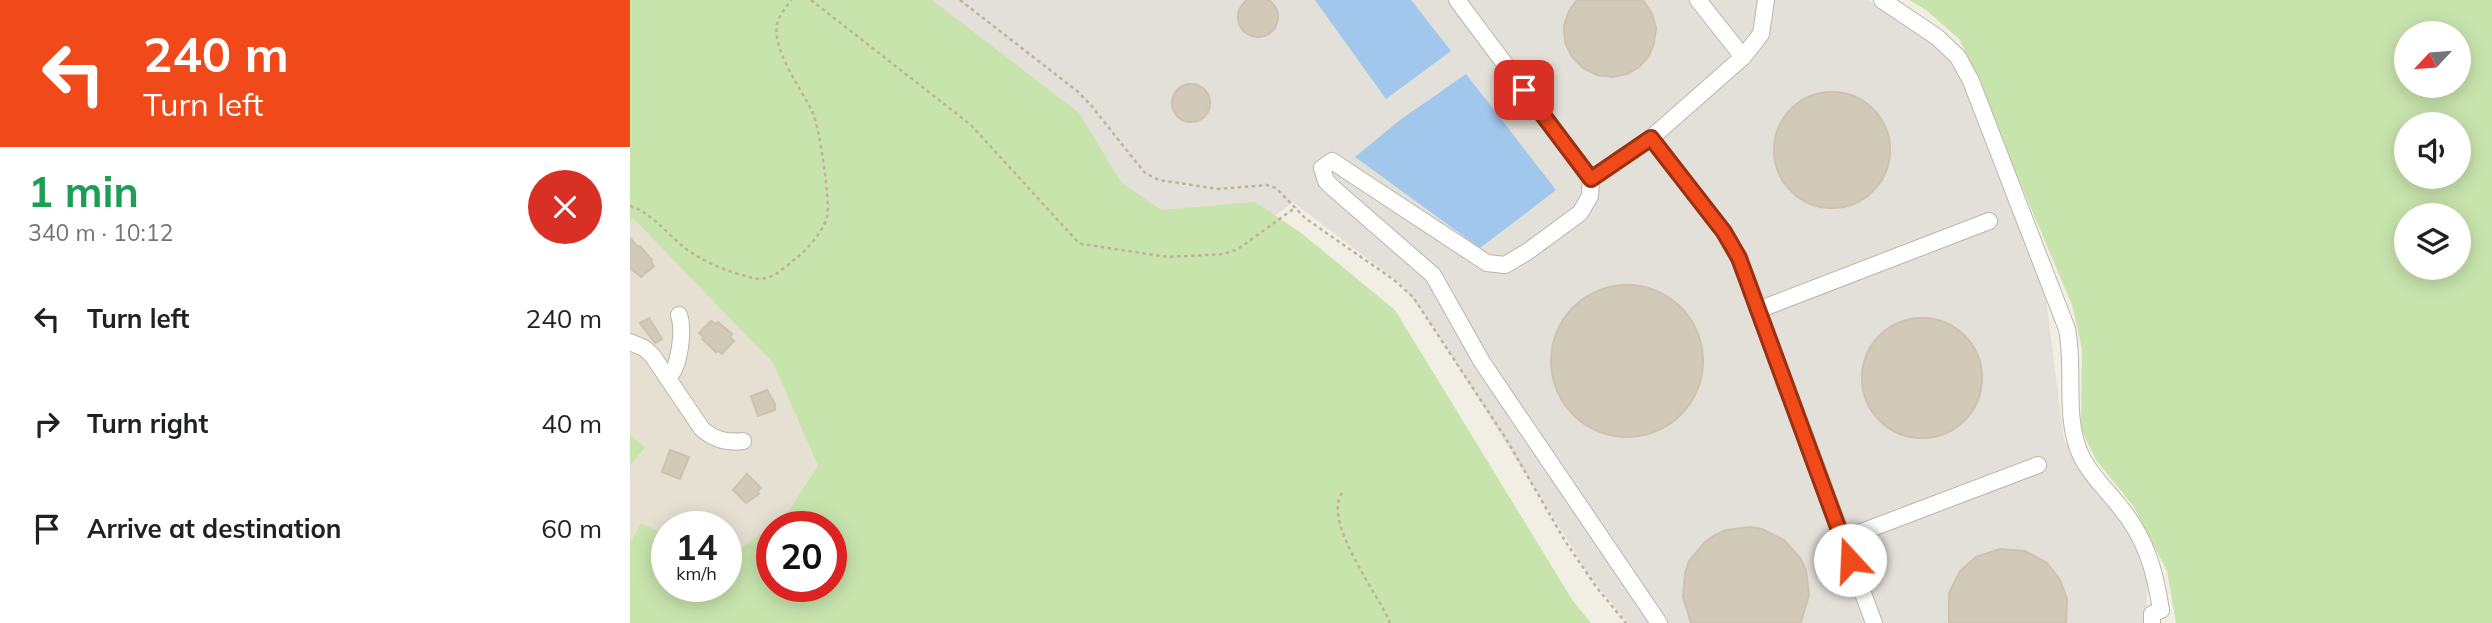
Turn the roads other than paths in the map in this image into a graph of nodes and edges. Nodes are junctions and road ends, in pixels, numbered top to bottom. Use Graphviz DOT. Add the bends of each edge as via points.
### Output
graph roads {
  1 [pos="1457,0"];
  2 [pos="1698,0"];
  3 [pos="1766,0"];
  4 [pos="1882,0"];
  5 [pos="1743,57"];
  6 [pos="1651,138"];
  7 [pos="1591,179"];
  8 [pos="1989,221"];
  9 [pos="1758,310"];
  10 [pos="679,316"];
  11 [pos="630,342"];
  12 [pos="668,377"];
  13 [pos="743,441"];
  14 [pos="2038,465"];
  15 [pos="1843,539"];
  16 [pos="1658,623"];
  17 [pos="1874,623"];
  18 [pos="2152,623"];
  1 -- 7 [label="street"];
  2 -- 5 [label="street"];
  3 -- 5 [label="street" via="1761,34"];
  4 -- 18 [label="street" via="1937,37 1958,57 1971,81 2067,329 2072,425 2080,454 2133,524 2152,564 2161,610 2152,614"];
  5 -- 6 [label="street"];
  6 -- 7 [label="street"];
  6 -- 9 [label="street" via="1732,244"];
  7 -- 16 [label="street" via="1590,196 1580,213 1505,265 1487,263 1332,161 1322,168 1326,181 1433,275 1482,362"];
  8 -- 9 [label="street"];
  9 -- 15 [label="street"];
  10 -- 12 [label="street" via="682,331 675,368"];
  11 -- 12 [label="street" via="644,348"];
  12 -- 13 [label="street" via="711,437"];
  14 -- 15 [label="street"];
  15 -- 17 [label="street"];
}
